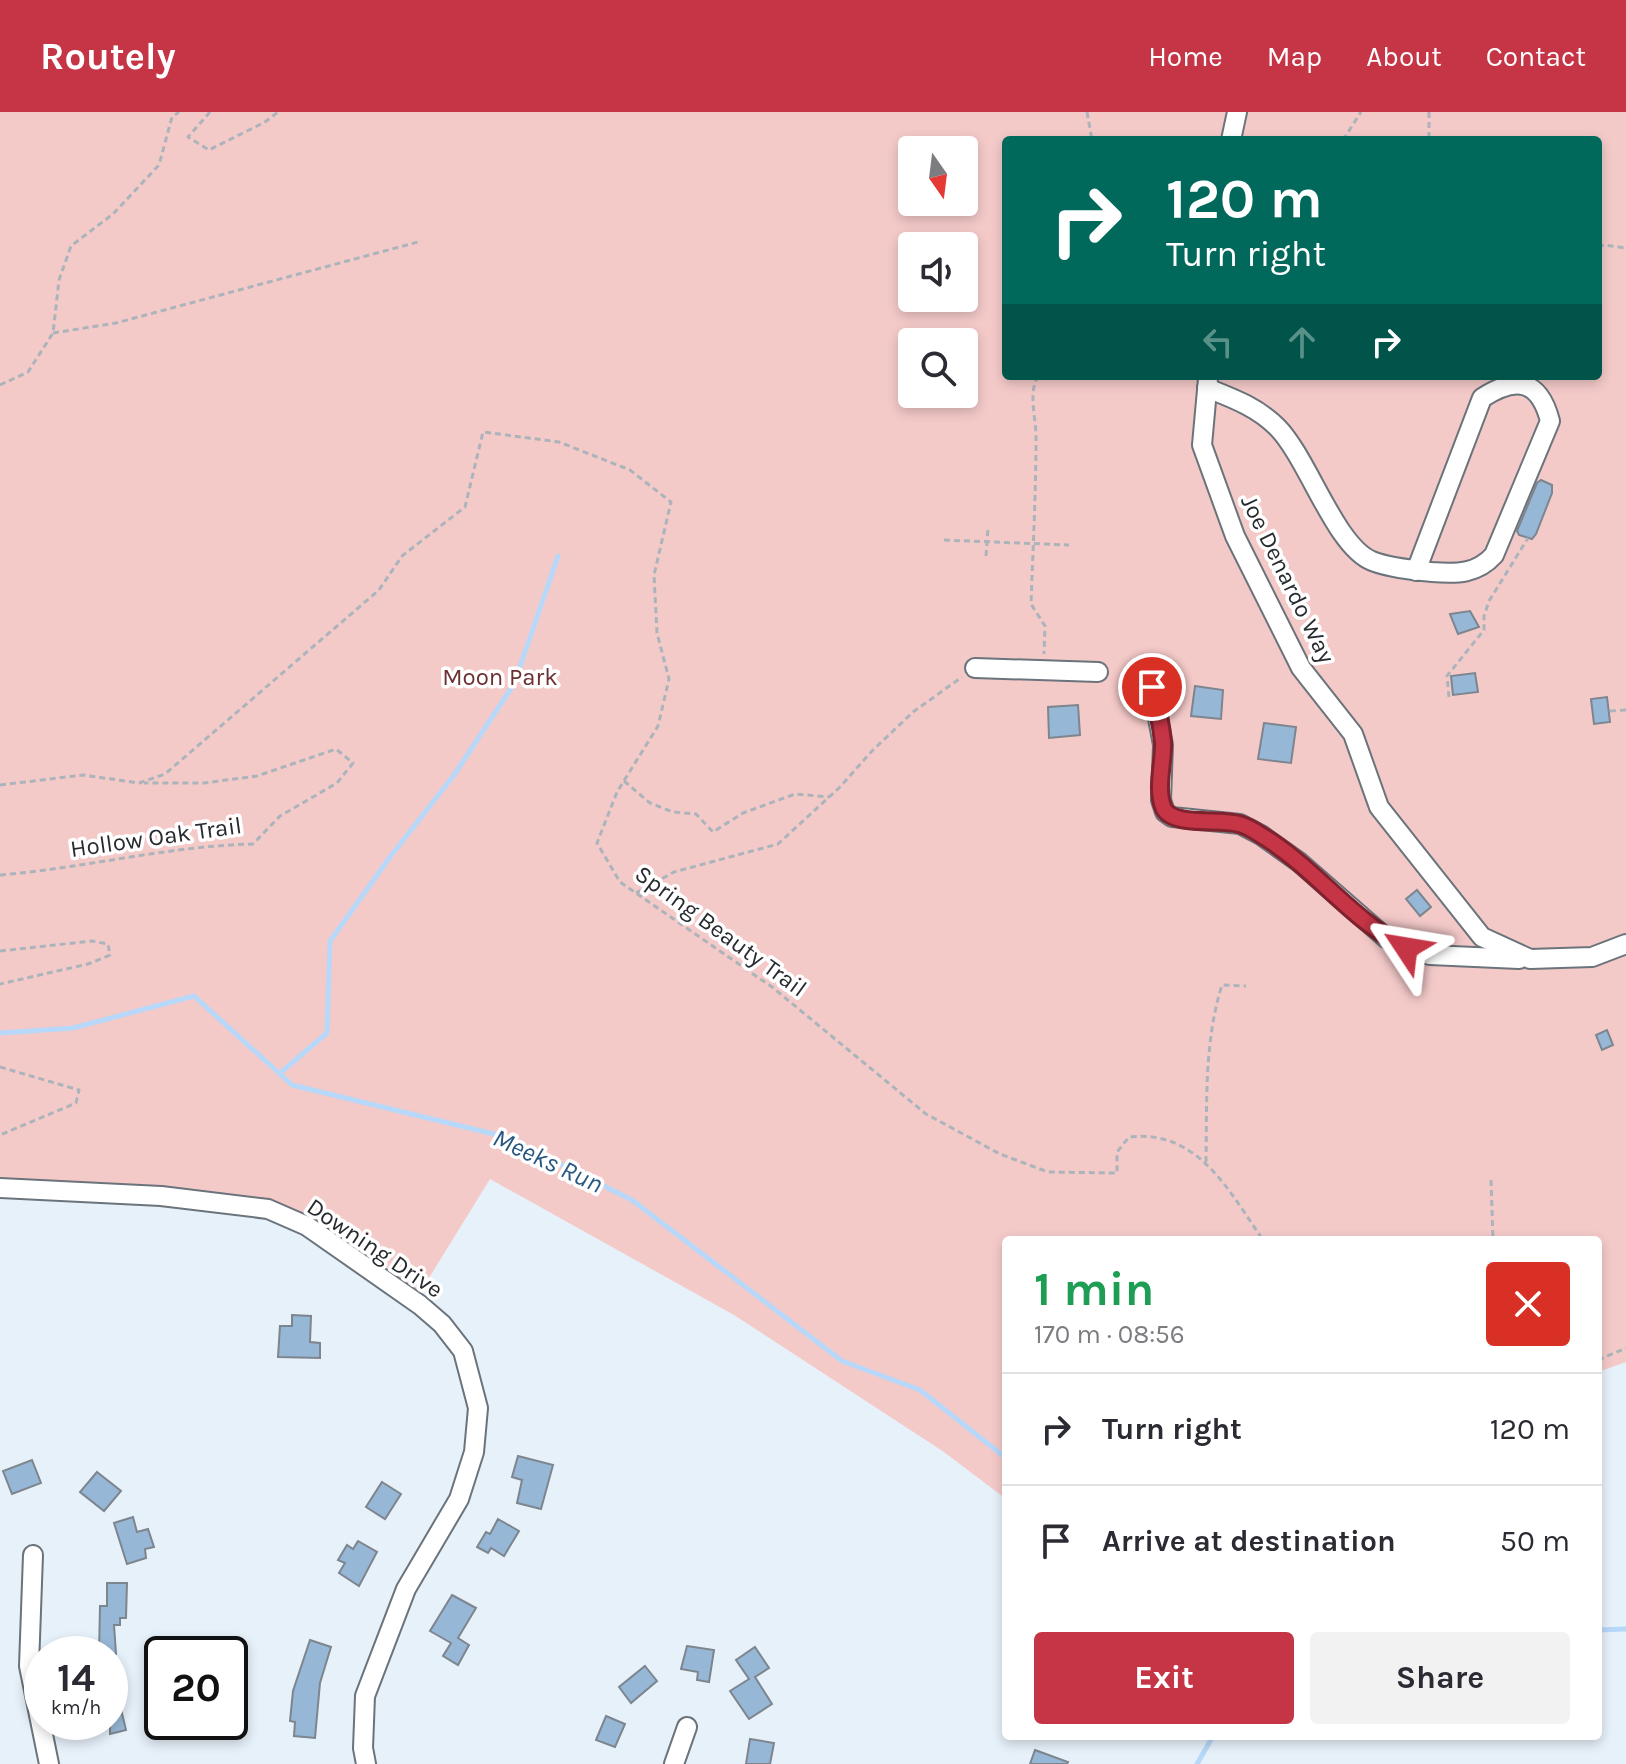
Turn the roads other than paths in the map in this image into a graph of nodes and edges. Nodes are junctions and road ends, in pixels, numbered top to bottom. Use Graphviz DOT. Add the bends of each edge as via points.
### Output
graph roads {
  1 [pos="1237,112"];
  2 [pos="1232,136"];
  3 [pos="1208,382"];
  4 [pos="1416,571"];
  5 [pos="975,668"];
  6 [pos="1098,672"];
  7 [pos="1152,687"];
  8 [pos="1626,944"];
  9 [pos="1530,959"];
  10 [pos="0,1188"];
  11 [pos="33,1555"];
  12 [pos="687,1727"];
  13 [pos="49,1764"];
  14 [pos="366,1764"];
  15 [pos="674,1764"];
  1 -- 2 [label="street"];
  3 -- 4 [label="street" via="1277,427 1356,551 1371,561"];
  3 -- 9 [label="street, Joe Denardo Way" via="1202,445 1235,536 1301,668 1353,734 1379,807 1482,937"];
  4 -- 4 [label="street" via="1472,571 1494,555 1550,421 1545,403 1530,387 1516,382 1482,398"];
  5 -- 6 [label="street"];
  7 -- 9 [label="street" via="1163,745 1165,812 1240,824 1261,835 1386,938 1406,948 1430,955"];
  8 -- 9 [label="street, Joe Denardo Way" via="1592,957"];
  10 -- 14 [label="street, Downing Drive" via="161,1196 268,1209 307,1226 420,1305 463,1351 478,1408 474,1452 459,1499 406,1589 365,1696"];
  11 -- 13 [label="street" via="29,1666"];
  12 -- 15 [label="street"];
}
